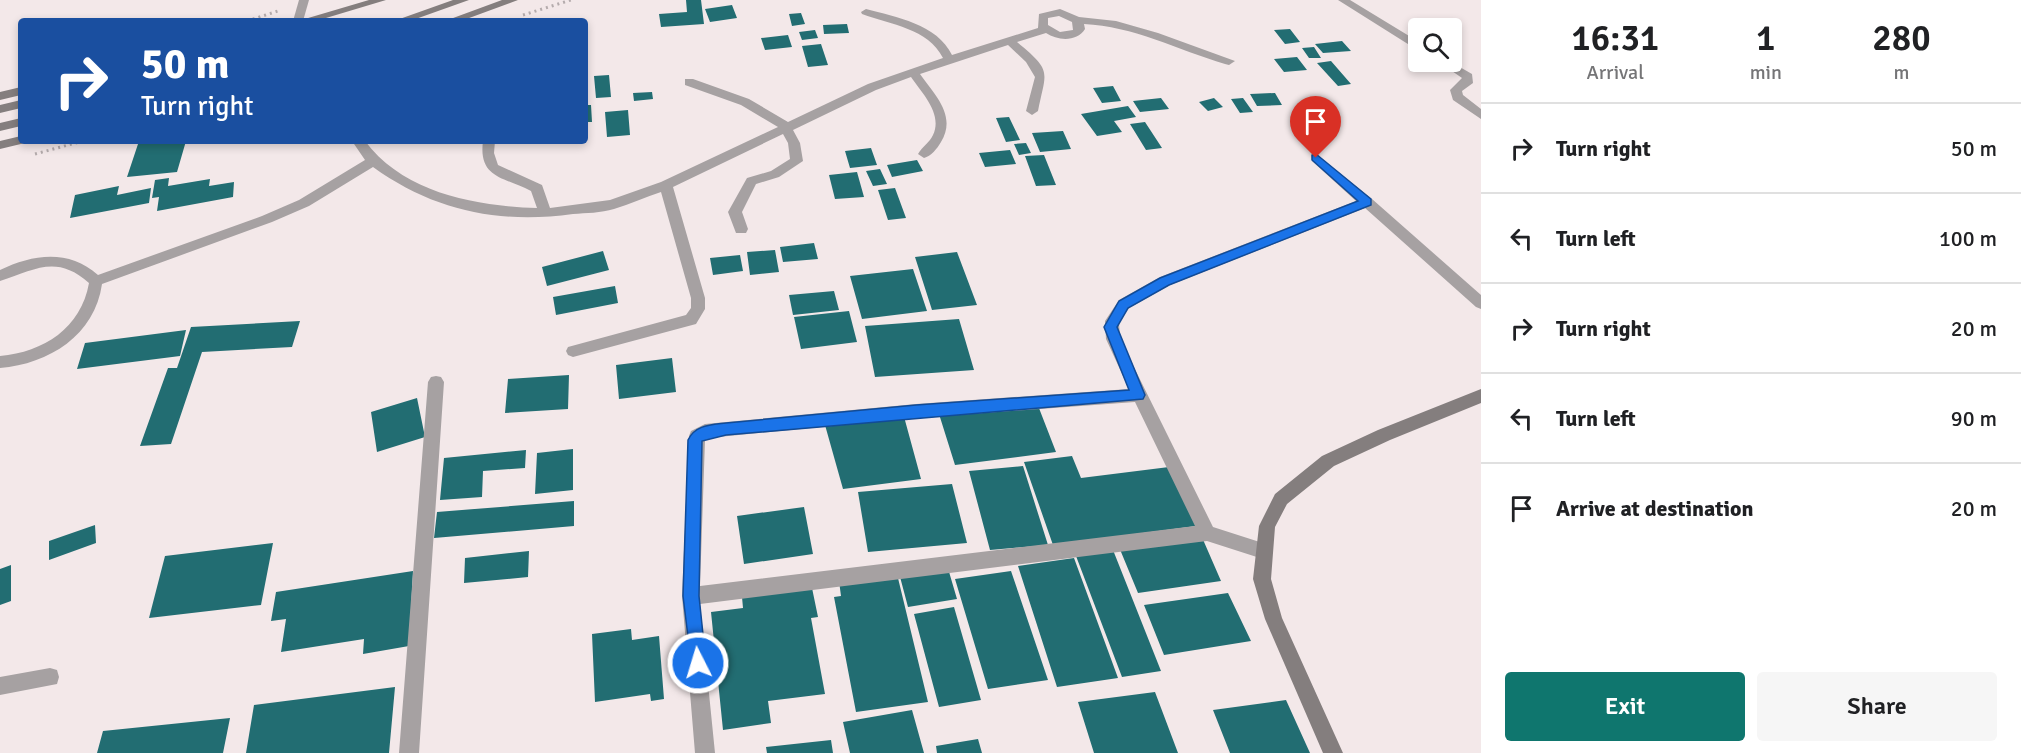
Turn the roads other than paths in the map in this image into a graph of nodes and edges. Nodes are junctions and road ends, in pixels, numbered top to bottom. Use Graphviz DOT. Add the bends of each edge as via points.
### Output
graph roads {
  1 [pos="304,0"];
  2 [pos="381,0"];
  3 [pos="464,0"];
  4 [pos="513,0"];
  5 [pos="1064,0"];
  6 [pos="1343,0"];
  7 [pos="866,12"];
  8 [pos="1060,12"];
  9 [pos="301,18"];
  10 [pos="312,18"];
  11 [pos="408,18"];
  12 [pos="459,18"];
  13 [pos="1077,20"];
  14 [pos="1045,30"];
  15 [pos="1408,40"];
  16 [pos="1010,41"];
  17 [pos="950,59"];
  18 [pos="1229,61"];
  19 [pos="913,72"];
  20 [pos="1460,72"];
  21 [pos="1481,79"];
  22 [pos="689,82"];
  23 [pos="1467,83"];
  24 [pos="18,92"];
  25 [pos="0,96"];
  26 [pos="18,105"];
  27 [pos="0,109"];
  28 [pos="1032,111"];
  29 [pos="1481,115"];
  30 [pos="18,123"];
  31 [pos="785,126"];
  32 [pos="0,127"];
  33 [pos="18,141"];
  34 [pos="360,144"];
  35 [pos="488,144"];
  36 [pos="0,145"];
  37 [pos="924,154"];
  38 [pos="1316,158"];
  39 [pos="373,161"];
  40 [pos="666,184"];
  41 [pos="1367,202"];
  42 [pos="545,213"];
  43 [pos="741,229"];
  44 [pos="0,276"];
  45 [pos="96,281"];
  46 [pos="1481,303"];
  47 [pos="573,351"];
  48 [pos="0,362"];
  49 [pos="436,382"];
  50 [pos="1138,395"];
  51 [pos="1481,396"];
  52 [pos="1207,532"];
  53 [pos="1263,551"];
  54 [pos="691,596"];
  55 [pos="50,677"];
  56 [pos="0,686"];
  57 [pos="409,753"];
  58 [pos="705,753"];
  59 [pos="1333,753"];
  1 -- 9 [label="street"];
  2 -- 10 [label="street"];
  3 -- 11 [label="street"];
  4 -- 12 [label="street"];
  5 -- 8 [label="street"];
  6 -- 15 [label="street"];
  7 -- 17 [label="street" via="925,32"];
  8 -- 13 [label="street"];
  8 -- 14 [label="street" via="1043,16 1040,23"];
  13 -- 14 [label="street" via="1080,29 1072,35 1058,36"];
  13 -- 18 [label="street" via="1098,19 1124,25"];
  14 -- 16 [label="street"];
  16 -- 17 [label="street"];
  16 -- 28 [label="street" via="1040,72"];
  17 -- 19 [label="street"];
  19 -- 31 [label="street"];
  19 -- 37 [label="street" via="942,117 944,127 937,142"];
  20 -- 23 [label="street" via="1468,77"];
  21 -- 23 [label="street"];
  22 -- 31 [label="street" via="745,102"];
  23 -- 29 [label="street" via="1456,90 1457,97"];
  24 -- 25 [label="street"];
  26 -- 27 [label="street"];
  30 -- 32 [label="street"];
  31 -- 40 [label="street"];
  31 -- 43 [label="street" via="797,161 775,174 751,181 735,212"];
  33 -- 36 [label="street"];
  34 -- 39 [label="street"];
  35 -- 42 [label="street" via="489,165 537,188"];
  38 -- 41 [label="street"];
  39 -- 42 [label="street" via="448,202 503,212"];
  39 -- 45 [label="street" via="304,203"];
  40 -- 42 [label="street" via="611,205"];
  40 -- 47 [label="street" via="698,309 691,320"];
  41 -- 46 [label="street"];
  41 -- 50 [label="street" via="1165,281 1124,304 1111,327"];
  44 -- 45 [label="street" via="23,266 63,261 78,265"];
  45 -- 48 [label="street" via="89,308 71,332 29,356"];
  49 -- 57 [label="street"];
  50 -- 52 [label="street"];
  50 -- 54 [label="street" via="705,431 695,440"];
  51 -- 53 [label="street" via="1328,461 1281,499 1267,526"];
  52 -- 53 [label="street"];
  52 -- 54 [label="street"];
  53 -- 59 [label="street" via="1262,579 1274,619"];
  54 -- 58 [label="street"];
  55 -- 56 [label="street"];
}
